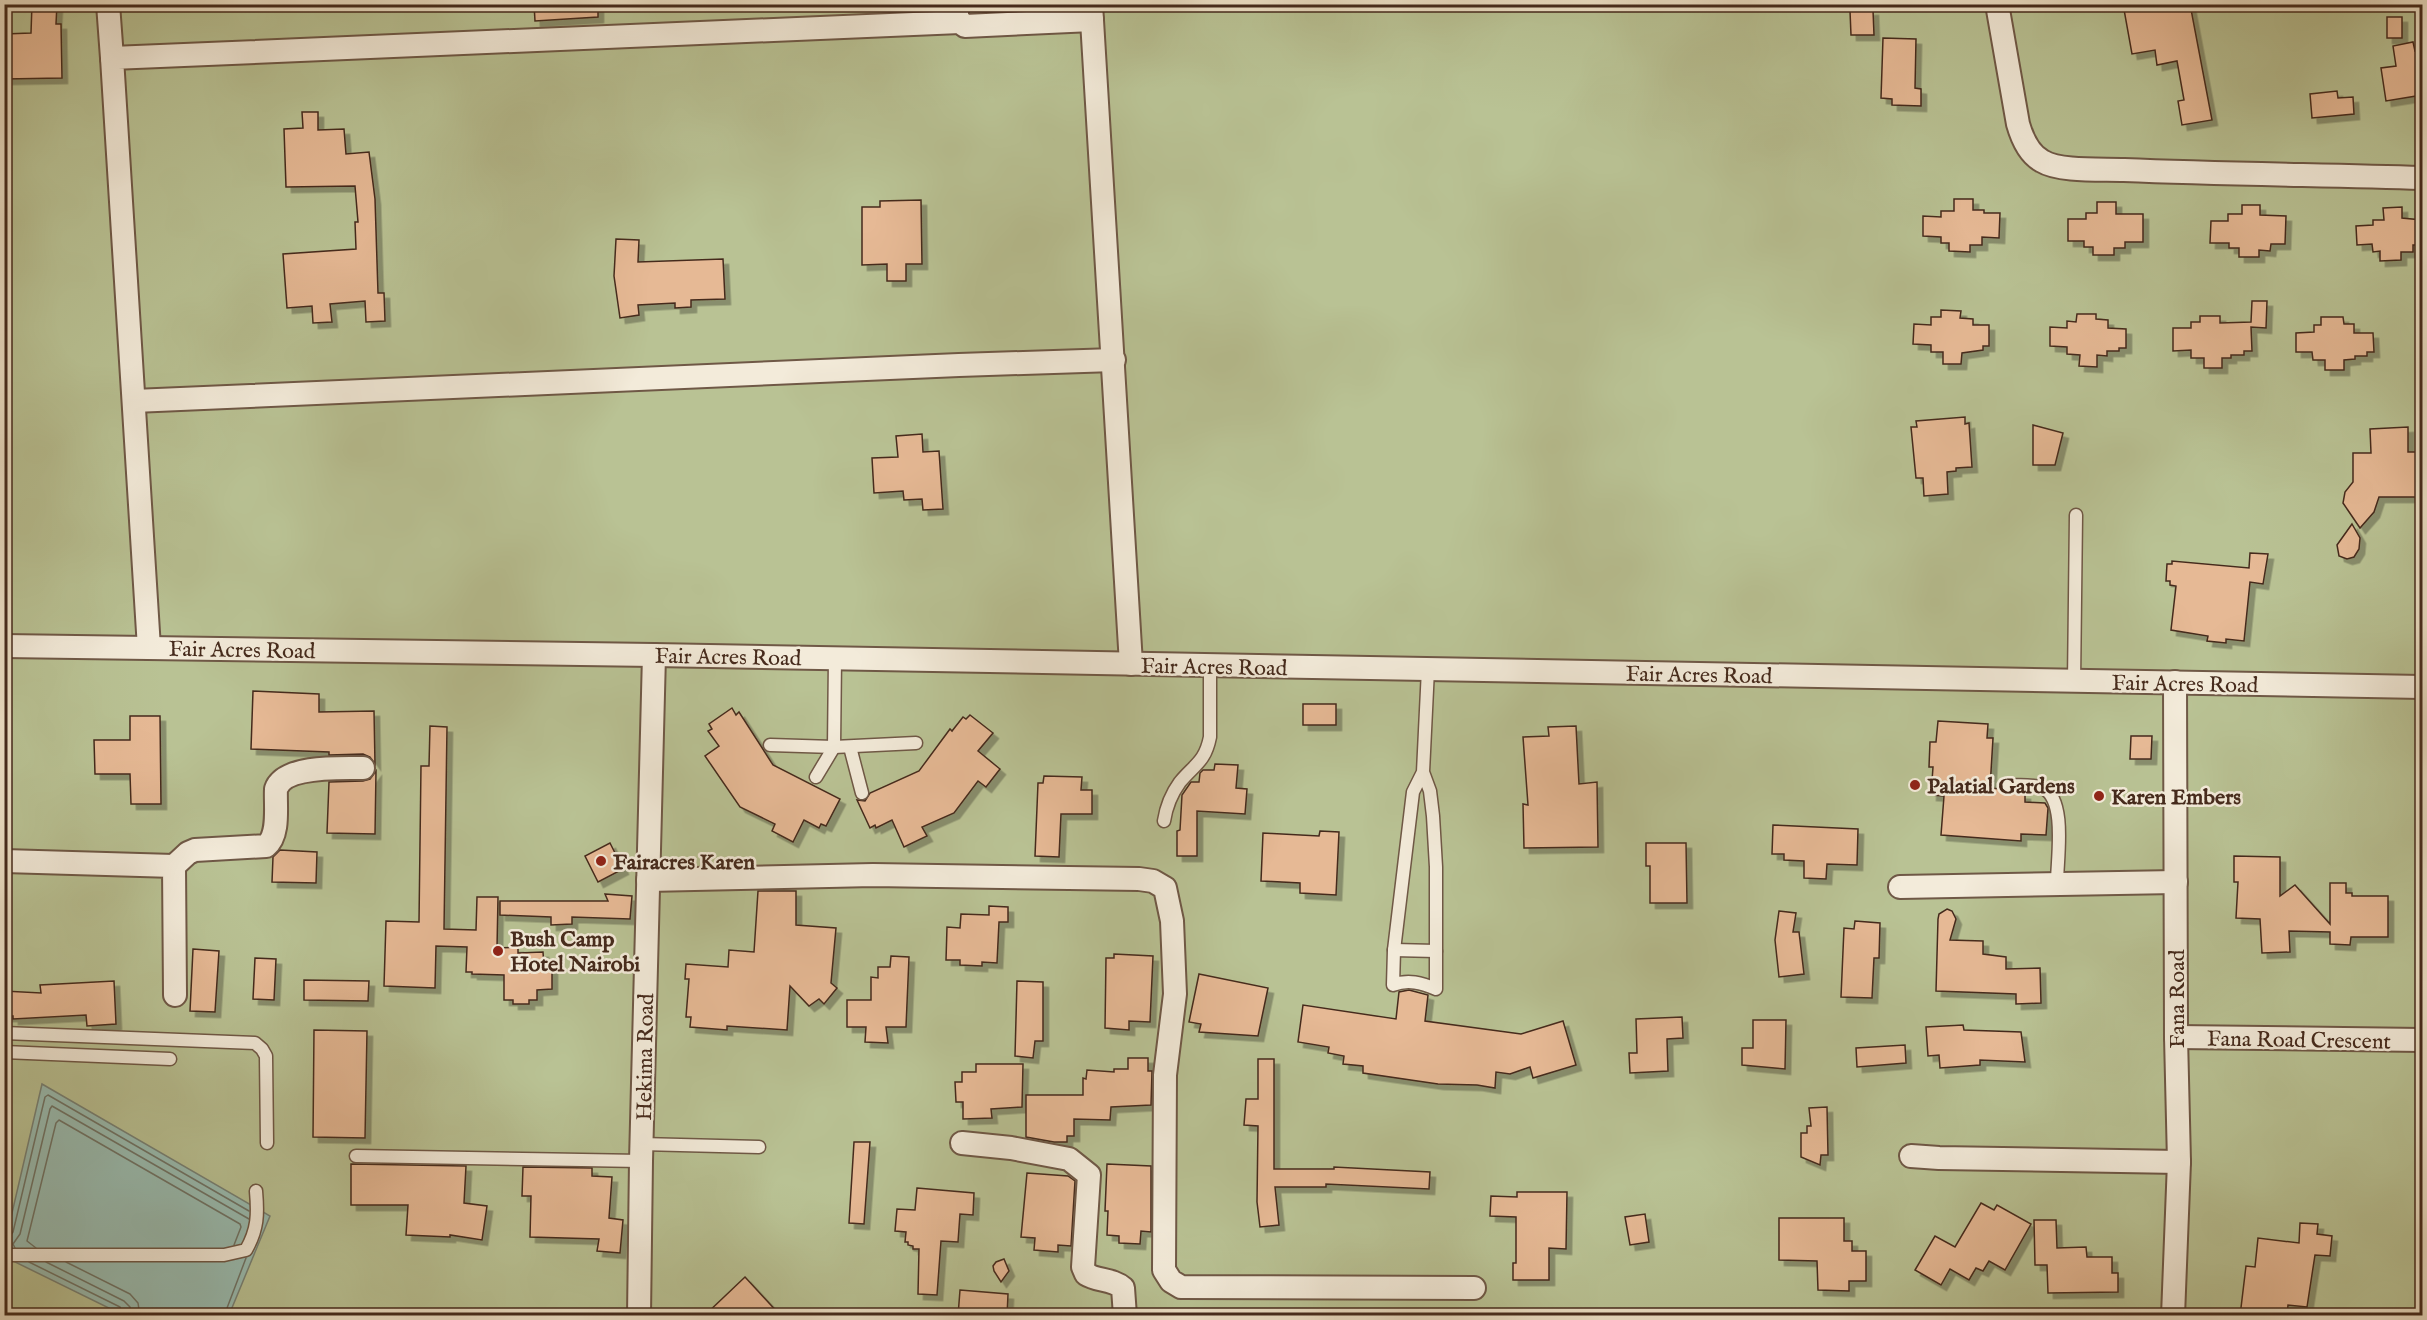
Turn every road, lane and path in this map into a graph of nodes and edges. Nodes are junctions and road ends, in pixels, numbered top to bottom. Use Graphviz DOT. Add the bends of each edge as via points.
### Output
graph roads {
  1 [pos="108,4"];
  2 [pos="1997,4"];
  3 [pos="1092,12"];
  4 [pos="958,13"];
  5 [pos="112,58"];
  6 [pos="2422,178"];
  7 [pos="1114,360"];
  8 [pos="134,401"];
  9 [pos="2076,515"];
  10 [pos="4,646"];
  11 [pos="148,648"];
  12 [pos="654,655"];
  13 [pos="835,658"];
  14 [pos="1131,664"];
  15 [pos="1210,666"];
  16 [pos="1428,669"];
  17 [pos="2074,682"];
  18 [pos="2175,682"];
  19 [pos="2422,687"];
  20 [pos="916,743"];
  21 [pos="770,745"];
  22 [pos="834,747"];
  23 [pos="850,747"];
  24 [pos="363,768"];
  25 [pos="1423,772"];
  26 [pos="816,777"];
  27 [pos="2009,786"];
  28 [pos="862,793"];
  29 [pos="1164,821"];
  30 [pos="4,861"];
  31 [pos="174,866"];
  32 [pos="648,880"];
  33 [pos="2176,882"];
  34 [pos="2057,883"];
  35 [pos="1900,887"];
  36 [pos="1394,950"];
  37 [pos="1436,951"];
  38 [pos="175,995"];
  39 [pos="4,1033"];
  40 [pos="2176,1037"];
  41 [pos="2422,1040"];
  42 [pos="4,1052"];
  43 [pos="170,1059"];
  44 [pos="267,1143"];
  45 [pos="962,1143"];
  46 [pos="759,1147"];
  47 [pos="641,1152"];
  48 [pos="356,1156"];
  49 [pos="1911,1156"];
  50 [pos="2179,1162"];
  51 [pos="256,1191"];
  52 [pos="4,1255"];
  53 [pos="1474,1288"];
  54 [pos="639,1316"];
  55 [pos="1125,1316"];
  56 [pos="2173,1316"];
  1 -- 5 [label="street"];
  2 -- 6 [label="street" via="2018,124 2022,137 2042,162 2059,167 2152,171"];
  3 -- 4 [label="street" via="965,26"];
  3 -- 7 [label="street"];
  4 -- 5 [label="street"];
  5 -- 8 [label="street"];
  7 -- 8 [label="street"];
  7 -- 14 [label="street"];
  8 -- 11 [label="street"];
  9 -- 17 [label="lane"];
  10 -- 11 [label="street, Fair Acres Road"];
  11 -- 12 [label="street, Fair Acres Road"];
  12 -- 13 [label="street, Fair Acres Road"];
  12 -- 32 [label="street, Hekima Road"];
  13 -- 14 [label="street, Fair Acres Road"];
  13 -- 22 [label="lane"];
  14 -- 15 [label="street, Fair Acres Road"];
  15 -- 16 [label="street, Fair Acres Road"];
  15 -- 29 [label="lane" via="1208,748 1204,758 1178,785"];
  16 -- 17 [label="street, Fair Acres Road"];
  16 -- 25 [label="lane"];
  17 -- 18 [label="street, Fair Acres Road"];
  18 -- 19 [label="street, Fair Acres Road"];
  18 -- 33 [label="street, Fana Road"];
  20 -- 23 [label="lane"];
  21 -- 22 [label="lane"];
  22 -- 23 [label="lane"];
  22 -- 26 [label="lane"];
  23 -- 28 [label="lane"];
  24 -- 31 [label="street" via="326,768 281,779 276,789 272,842 267,846 195,850"];
  25 -- 36 [label="lane" via="1413,792"];
  25 -- 37 [label="lane" via="1431,791 1433,816"];
  27 -- 34 [label="lane" via="2042,787 2058,808"];
  30 -- 31 [label="street"];
  31 -- 38 [label="street"];
  32 -- 47 [label="street, Hekima Road"];
  32 -- 53 [label="street" via="873,875 1139,879 1160,884 1165,888 1171,912 1175,994 1164,1086 1164,1270 1171,1281 1181,1287"];
  33 -- 34 [label="street"];
  33 -- 40 [label="street, Fana Road"];
  34 -- 35 [label="street"];
  36 -- 37 [label="lane"];
  36 -- 37 [label="lane" via="1393,985 1410,981 1436,989"];
  39 -- 44 [label="lane" via="255,1043 266,1056"];
  40 -- 41 [label="street, Fana Road Crescent"];
  40 -- 50 [label="street, Fana Road"];
  42 -- 43 [label="lane"];
  45 -- 55 [label="street" via="1069,1159 1089,1174 1083,1267 1092,1278 1123,1288"];
  46 -- 47 [label="lane"];
  47 -- 48 [label="lane"];
  47 -- 54 [label="street, Hekima Road"];
  49 -- 50 [label="street"];
  50 -- 56 [label="street, Fana Road"];
  51 -- 52 [label="lane" via="259,1219 246,1250 224,1255"];
}
